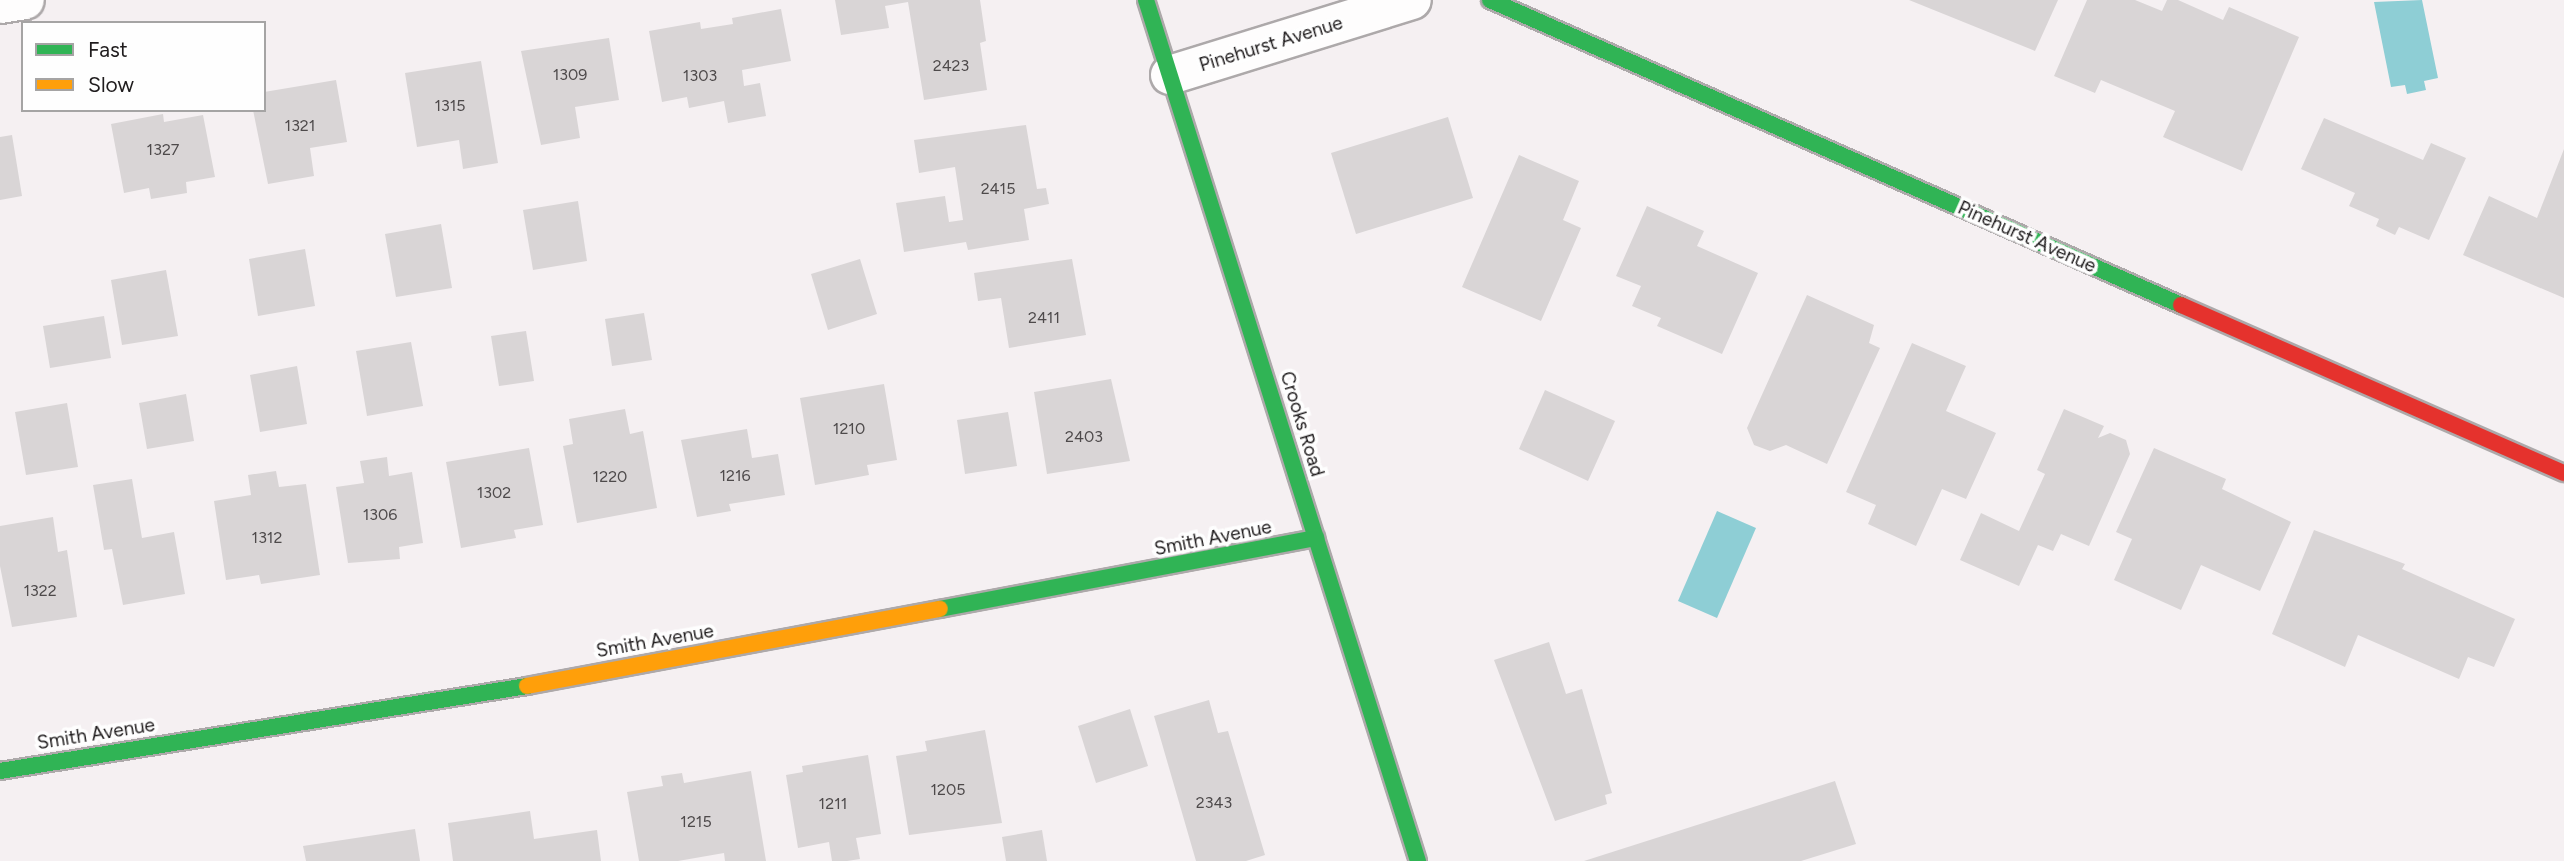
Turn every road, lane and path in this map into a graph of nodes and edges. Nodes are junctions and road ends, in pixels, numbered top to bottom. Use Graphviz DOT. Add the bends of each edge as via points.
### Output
graph roads {
  1 [pos="25,0"];
  2 [pos="1146,0"];
  3 [pos="1412,0"];
  4 [pos="1492,0"];
  5 [pos="0,4"];
  6 [pos="1170,75"];
  7 [pos="2564,473"];
  8 [pos="1316,538"];
  9 [pos="0,771"];
  10 [pos="1418,861"];
  1 -- 5 [label="street"];
  2 -- 6 [label="street, Crooks Road"];
  3 -- 6 [label="street, Pinehurst Avenue"];
  4 -- 7 [label="street, Pinehurst Avenue"];
  6 -- 8 [label="street, Crooks Road"];
  8 -- 9 [label="street, Smith Avenue" via="533,685"];
  8 -- 10 [label="street, Crooks Road"];
}
